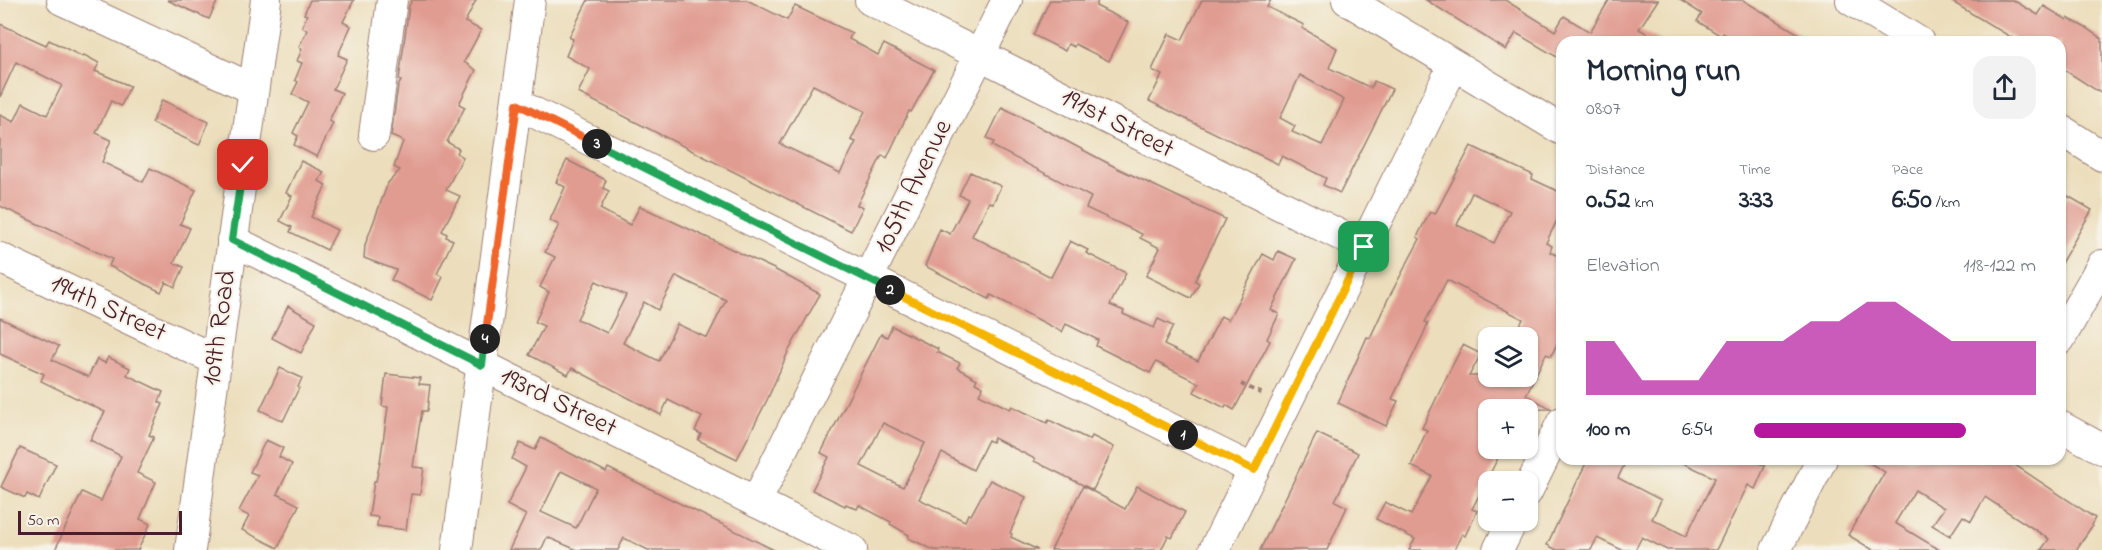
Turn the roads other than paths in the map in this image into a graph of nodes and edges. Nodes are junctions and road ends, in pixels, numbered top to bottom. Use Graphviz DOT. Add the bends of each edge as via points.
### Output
graph roads {
  1 [pos="62,0"];
  2 [pos="266,0"];
  3 [pos="392,0"];
  4 [pos="530,0"];
  5 [pos="870,0"];
  6 [pos="1007,0"];
  7 [pos="1851,0"];
  8 [pos="1350,1"];
  9 [pos="1909,36"];
  10 [pos="979,55"];
  11 [pos="1454,66"];
  12 [pos="253,89"];
  13 [pos="517,104"];
  14 [pos="1556,126"];
  15 [pos="2066,133"];
  16 [pos="374,135"];
  17 [pos="2102,156"];
  18 [pos="232,240"];
  19 [pos="1364,247"];
  20 [pos="0,258"];
  21 [pos="2102,265"];
  22 [pos="869,279"];
  23 [pos="2066,328"];
  24 [pos="216,360"];
  25 [pos="482,365"];
  26 [pos="2066,429"];
  27 [pos="1556,434"];
  28 [pos="2102,450"];
  29 [pos="1819,465"];
  30 [pos="1254,470"];
  31 [pos="1538,471"];
  32 [pos="756,502"];
  33 [pos="1508,531"];
  34 [pos="190,550"];
  35 [pos="457,550"];
  36 [pos="852,550"];
  37 [pos="1214,550"];
  38 [pos="1498,550"];
  39 [pos="1776,550"];
  1 -- 12 [label="street"];
  2 -- 12 [label="street, 109th Road"];
  3 -- 16 [label="street"];
  4 -- 13 [label="street"];
  5 -- 10 [label="street, 191st Street"];
  6 -- 10 [label="street, 105th Avenue"];
  7 -- 9 [label="street"];
  8 -- 11 [label="street"];
  10 -- 19 [label="street, 191st Street"];
  10 -- 22 [label="street, 105th Avenue"];
  11 -- 14 [label="street"];
  11 -- 19 [label="street"];
  12 -- 18 [label="street, 109th Road"];
  13 -- 22 [label="street"];
  13 -- 25 [label="street"];
  15 -- 17 [label="street"];
  18 -- 24 [label="street, 109th Road"];
  18 -- 25 [label="street, 193rd Street"];
  19 -- 30 [label="street"];
  20 -- 24 [label="street, 194th Street"];
  21 -- 23 [label="street"];
  22 -- 30 [label="street"];
  22 -- 32 [label="street, 105th Avenue"];
  24 -- 34 [label="street, 109th Road"];
  25 -- 32 [label="street, 193rd Street"];
  25 -- 35 [label="street"];
  26 -- 28 [label="street"];
  27 -- 31 [label="street"];
  29 -- 39 [label="street"];
  30 -- 37 [label="street"];
  32 -- 36 [label="street, 193rd Street"];
  33 -- 38 [label="street"];
}
